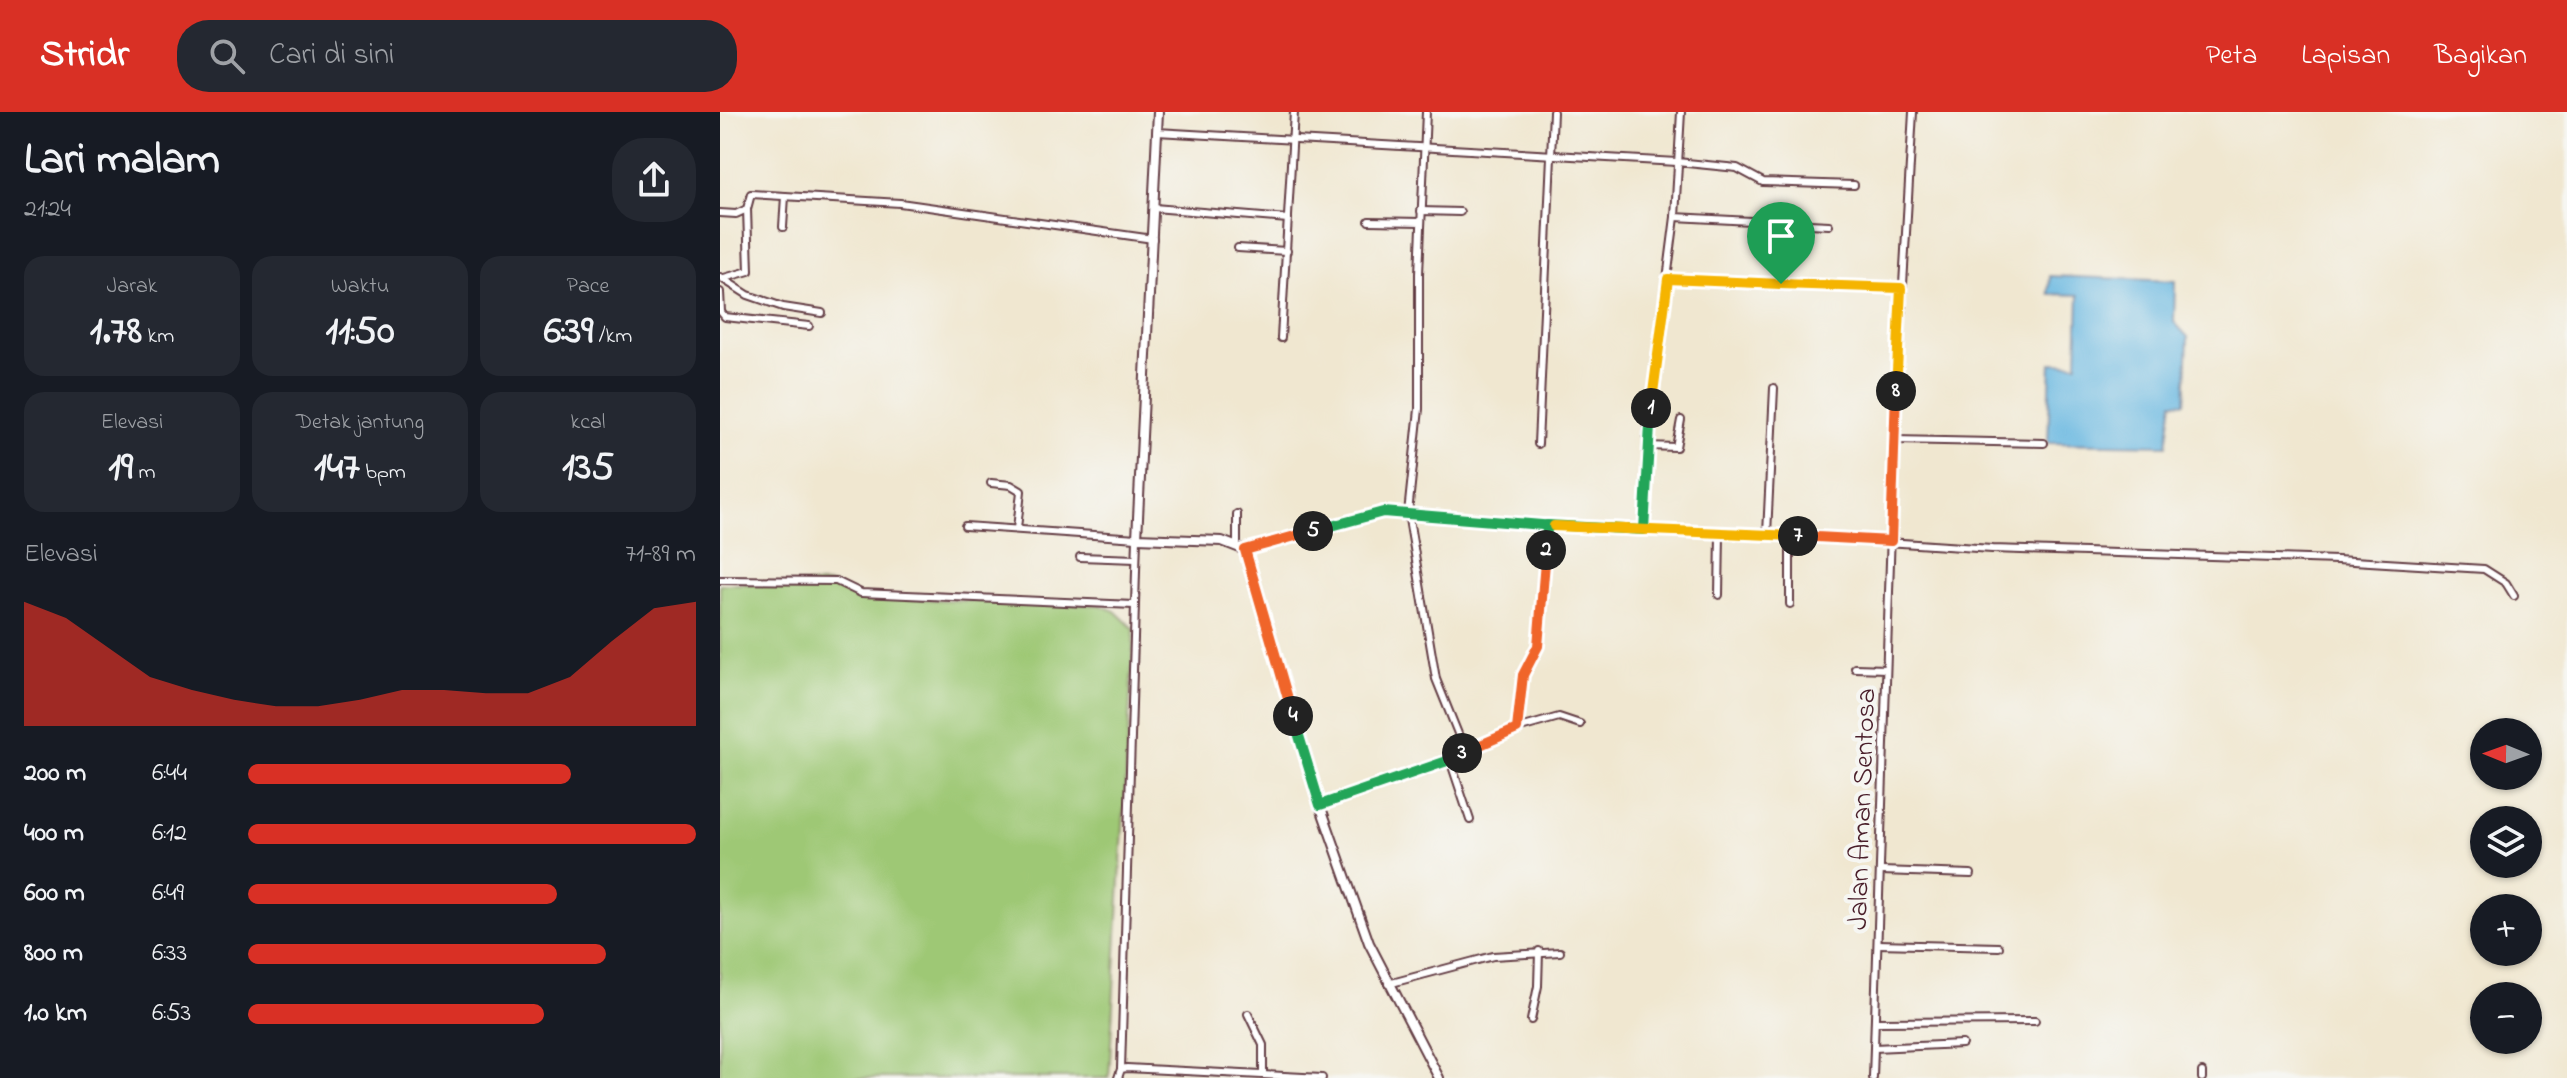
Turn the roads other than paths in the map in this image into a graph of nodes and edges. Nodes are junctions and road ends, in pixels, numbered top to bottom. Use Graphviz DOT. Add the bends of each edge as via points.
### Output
graph roads {
  1 [pos="1158,112"];
  2 [pos="1294,112"];
  3 [pos="1426,112"];
  4 [pos="1553,112"];
  5 [pos="1681,112"];
  6 [pos="1913,112"];
  7 [pos="1157,132"];
  8 [pos="1293,139"];
  9 [pos="1424,150"];
  10 [pos="1550,156"];
  11 [pos="1677,162"];
  12 [pos="1854,185"];
  13 [pos="785,196"];
  14 [pos="1154,208"];
  15 [pos="747,209"];
  16 [pos="1421,211"];
  17 [pos="1460,212"];
  18 [pos="720,213"];
  19 [pos="1675,217"];
  20 [pos="1288,219"];
  21 [pos="1369,221"];
  22 [pos="1421,222"];
  23 [pos="1829,225"];
  24 [pos="783,227"];
  25 [pos="1153,239"];
  26 [pos="1238,248"];
  27 [pos="1287,251"];
  28 [pos="722,278"];
  29 [pos="1668,279"];
  30 [pos="1901,288"];
  31 [pos="720,292"];
  32 [pos="822,313"];
  33 [pos="809,326"];
  34 [pos="1281,338"];
  35 [pos="1774,388"];
  36 [pos="1681,420"];
  37 [pos="1894,440"];
  38 [pos="2044,443"];
  39 [pos="1538,444"];
  40 [pos="1647,446"];
  41 [pos="991,483"];
  42 [pos="1408,513"];
  43 [pos="1237,514"];
  44 [pos="1547,525"];
  45 [pos="965,526"];
  46 [pos="1017,529"];
  47 [pos="1644,530"];
  48 [pos="1720,534"];
  49 [pos="1767,534"];
  50 [pos="1790,536"];
  51 [pos="1137,538"];
  52 [pos="1891,541"];
  53 [pos="1241,547"];
  54 [pos="1080,557"];
  55 [pos="1136,559"];
  56 [pos="720,580"];
  57 [pos="1719,595"];
  58 [pos="2514,596"];
  59 [pos="1790,604"];
  60 [pos="1134,605"];
  61 [pos="1855,668"];
  62 [pos="1886,669"];
  63 [pos="1580,724"];
  64 [pos="1517,729"];
  65 [pos="1465,751"];
  66 [pos="1450,760"];
  67 [pos="1320,805"];
  68 [pos="1470,820"];
  69 [pos="1881,871"];
  70 [pos="1971,874"];
  71 [pos="1878,944"];
  72 [pos="1999,947"];
  73 [pos="1539,951"];
  74 [pos="1560,952"];
  75 [pos="1388,984"];
  76 [pos="1248,1014"];
  77 [pos="1531,1020"];
  78 [pos="2035,1021"];
  79 [pos="1876,1022"];
  80 [pos="1962,1044"];
  81 [pos="1874,1048"];
  82 [pos="1121,1069"];
  83 [pos="1263,1074"];
  84 [pos="1118,1078"];
  85 [pos="1322,1078"];
  86 [pos="1439,1078"];
  87 [pos="1873,1078"];
  1 -- 7 [label="street"];
  2 -- 8 [label="street"];
  3 -- 9 [label="street"];
  4 -- 10 [label="street"];
  5 -- 11 [label="street"];
  6 -- 30 [label="street, Jalan Aman Sentosa"];
  7 -- 8 [label="street"];
  7 -- 14 [label="street"];
  8 -- 9 [label="street"];
  8 -- 20 [label="street"];
  9 -- 10 [label="street"];
  9 -- 16 [label="street"];
  10 -- 11 [label="street"];
  10 -- 39 [label="street"];
  11 -- 12 [label="street" via="1737,168 1763,182"];
  11 -- 19 [label="street"];
  13 -- 15 [label="street" via="751,194"];
  13 -- 24 [label="street"];
  13 -- 25 [label="street" via="900,203"];
  14 -- 20 [label="street"];
  14 -- 25 [label="street"];
  15 -- 18 [label="street"];
  15 -- 28 [label="street" via="749,271"];
  16 -- 17 [label="street"];
  16 -- 22 [label="street"];
  19 -- 23 [label="street"];
  19 -- 29 [label="street"];
  20 -- 27 [label="street"];
  21 -- 22 [label="street"];
  22 -- 42 [label="street" via="1419,409"];
  25 -- 51 [label="street"];
  26 -- 27 [label="street"];
  27 -- 34 [label="street"];
  28 -- 32 [label="street" via="748,295"];
  29 -- 30 [label="street"];
  29 -- 40 [label="street"];
  30 -- 37 [label="street, Jalan Aman Sentosa"];
  31 -- 33 [label="street" via="725,317"];
  35 -- 49 [label="street"];
  36 -- 40 [label="street" via="1676,447"];
  37 -- 38 [label="street"];
  37 -- 52 [label="street, Jalan Aman Sentosa"];
  40 -- 47 [label="street"];
  41 -- 46 [label="street" via="1021,491"];
  42 -- 44 [label="street"];
  42 -- 53 [label="street" via="1379,513"];
  42 -- 65 [label="street" via="1436,679"];
  43 -- 53 [label="street"];
  44 -- 47 [label="street"];
  44 -- 64 [label="street" via="1538,646 1523,675"];
  45 -- 46 [label="street"];
  46 -- 51 [label="street"];
  47 -- 48 [label="street"];
  48 -- 49 [label="street"];
  48 -- 57 [label="street"];
  49 -- 50 [label="street"];
  50 -- 52 [label="street"];
  50 -- 59 [label="street"];
  51 -- 53 [label="street"];
  51 -- 55 [label="street"];
  52 -- 58 [label="street" via="2484,569 2506,583"];
  52 -- 62 [label="street, Jalan Aman Sentosa"];
  53 -- 67 [label="street"];
  54 -- 55 [label="street"];
  55 -- 60 [label="street"];
  56 -- 60 [label="street" via="836,581 861,593"];
  60 -- 82 [label="street"];
  61 -- 62 [label="street"];
  62 -- 69 [label="street, Jalan Aman Sentosa"];
  63 -- 64 [label="street" via="1559,717"];
  64 -- 65 [label="street"];
  65 -- 66 [label="street"];
  66 -- 67 [label="street"];
  66 -- 68 [label="street"];
  67 -- 75 [label="street"];
  69 -- 70 [label="street"];
  69 -- 71 [label="street, Jalan Aman Sentosa"];
  71 -- 72 [label="street"];
  71 -- 79 [label="street, Jalan Aman Sentosa"];
  73 -- 74 [label="street"];
  73 -- 75 [label="street" via="1493,956"];
  73 -- 77 [label="street"];
  75 -- 86 [label="street"];
  76 -- 83 [label="street" via="1263,1045"];
  78 -- 79 [label="street"];
  79 -- 81 [label="street, Jalan Aman Sentosa"];
  80 -- 81 [label="street"];
  81 -- 87 [label="street, Jalan Aman Sentosa"];
  82 -- 83 [label="street"];
  82 -- 84 [label="street"];
  83 -- 85 [label="street"];
}
